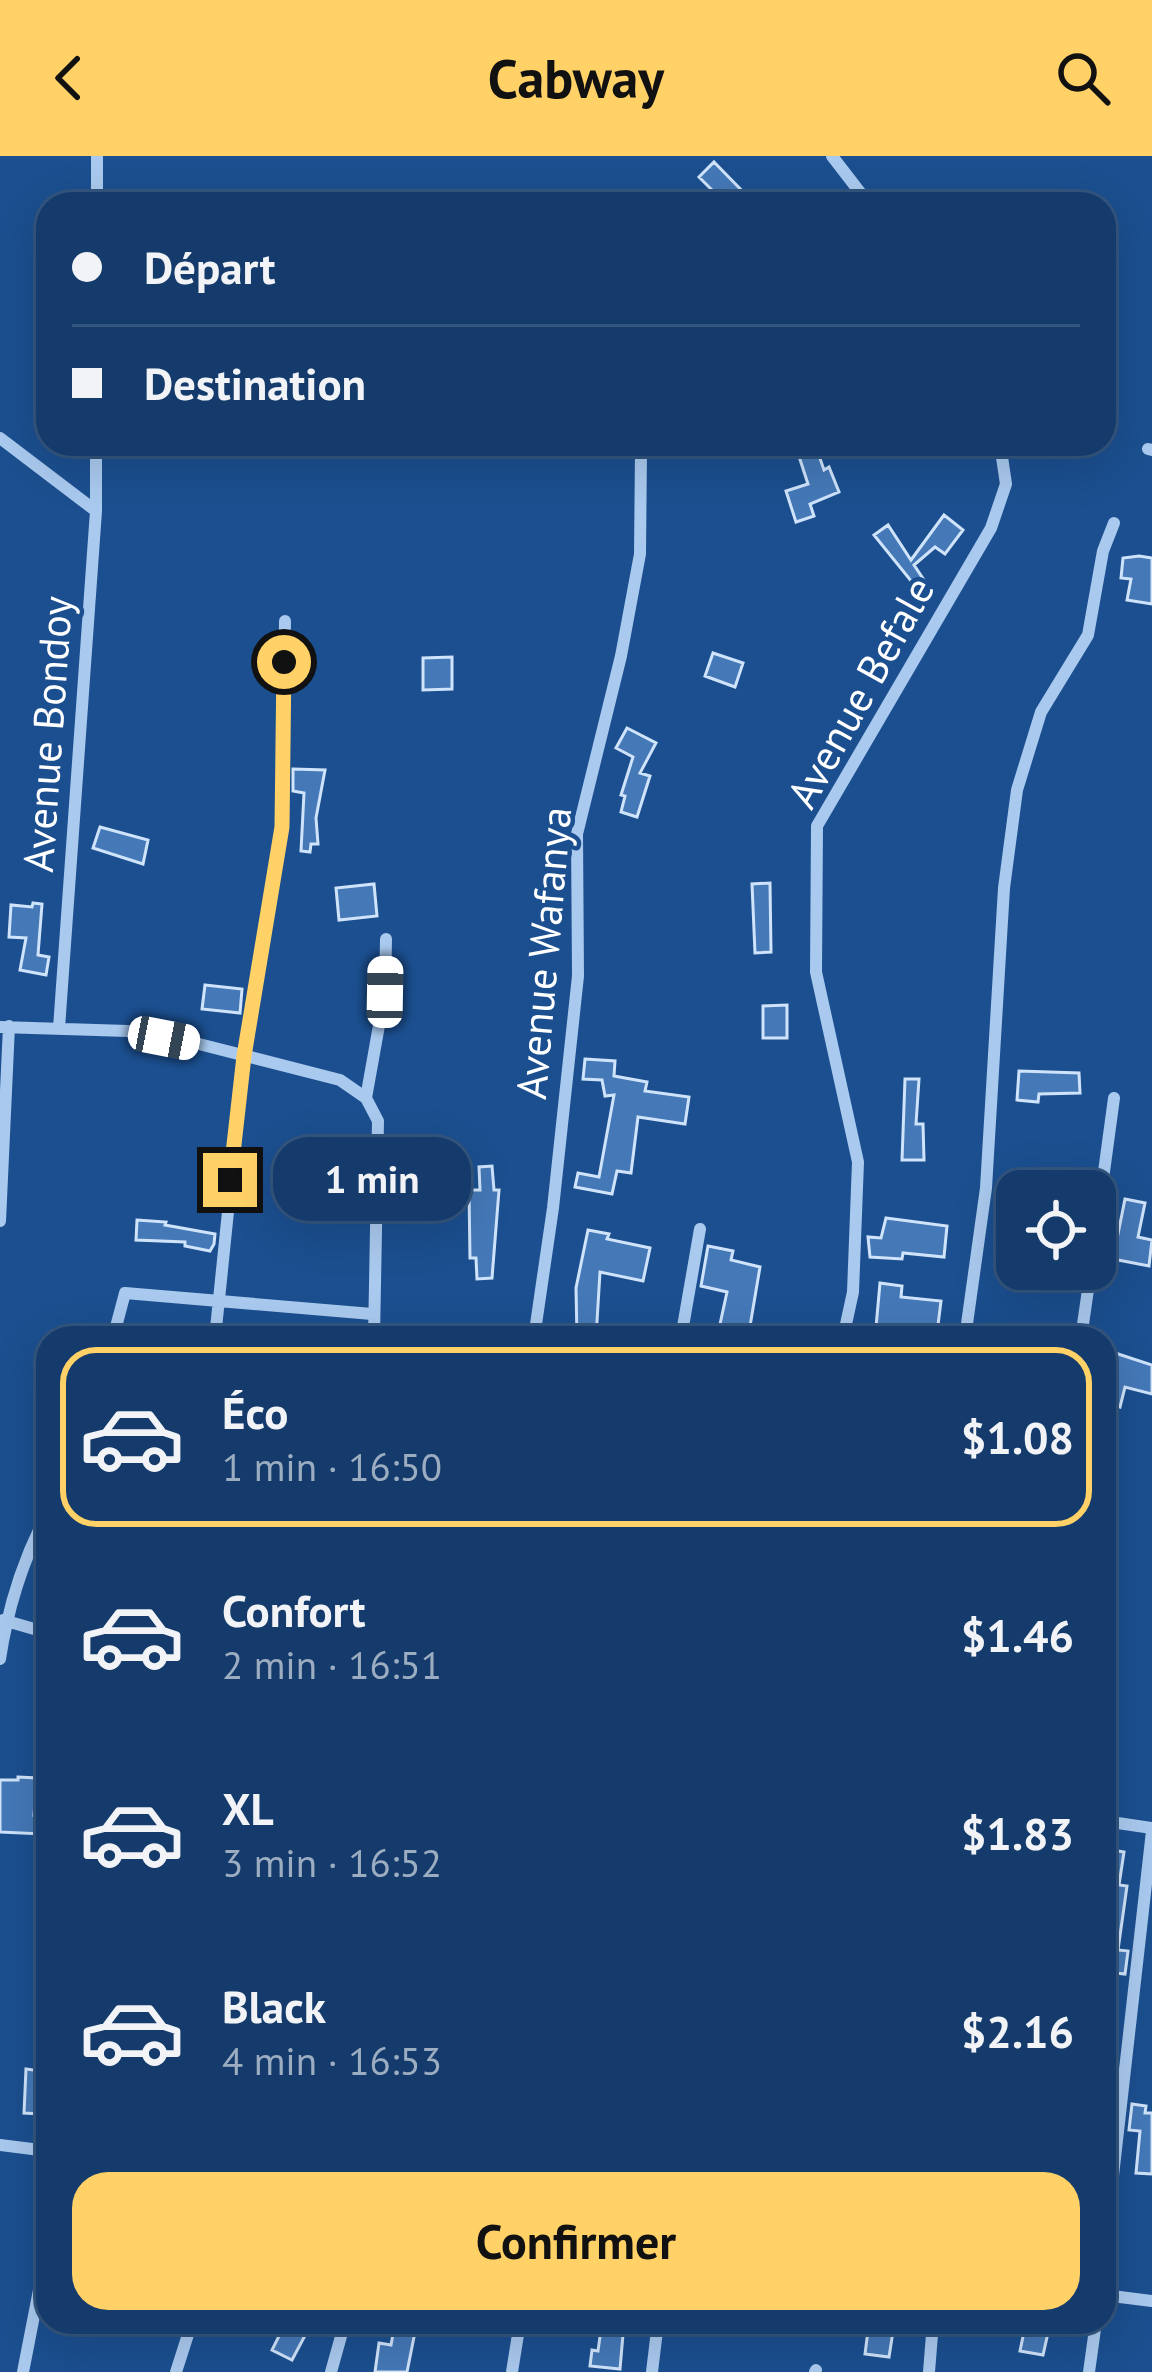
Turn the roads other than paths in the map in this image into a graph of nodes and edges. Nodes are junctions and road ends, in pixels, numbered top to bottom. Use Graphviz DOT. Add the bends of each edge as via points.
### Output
graph roads {
  1 [pos="97,156"];
  2 [pos="832,156"];
  3 [pos="97,192"];
  4 [pos="859,192"];
  5 [pos="0,437"];
  6 [pos="96,456"];
  7 [pos="641,456"];
  8 [pos="1002,456"];
  9 [pos="96,511"];
  10 [pos="1114,523"];
  11 [pos="285,621"];
  12 [pos="386,939"];
  13 [pos="4,1027"];
  14 [pos="59,1028"];
  15 [pos="244,1056"];
  16 [pos="366,1098"];
  17 [pos="1114,1098"];
  18 [pos="1104,1170"];
  19 [pos="0,1221"];
  20 [pos="700,1228"];
  21 [pos="1088,1290"];
  22 [pos="217,1303"];
  23 [pos="372,1314"];
  24 [pos="116,1326"];
  25 [pos="216,1326"];
  26 [pos="373,1326"];
  27 [pos="536,1326"];
  28 [pos="683,1326"];
  29 [pos="846,1326"];
  30 [pos="967,1326"];
  31 [pos="1084,1326"];
  32 [pos="36,1534"];
  33 [pos="3,1620"];
  34 [pos="36,1630"];
  35 [pos="0,1659"];
  36 [pos="1116,1823"];
  37 [pos="1152,1830"];
  38 [pos="0,2145"];
  39 [pos="1116,2149"];
  40 [pos="36,2150"];
  41 [pos="1116,2296"];
  42 [pos="1152,2301"];
  43 [pos="36,2305"];
  44 [pos="188,2334"];
  45 [pos="341,2334"];
  46 [pos="518,2334"];
  47 [pos="657,2334"];
  48 [pos="932,2334"];
  49 [pos="1095,2334"];
  50 [pos="23,2372"];
  51 [pos="176,2372"];
  52 [pos="331,2372"];
  53 [pos="512,2372"];
  54 [pos="652,2372"];
  55 [pos="929,2372"];
  56 [pos="1090,2372"];
  1 -- 3 [label="street"];
  2 -- 4 [label="street"];
  5 -- 9 [label="street"];
  6 -- 9 [label="street, Avenue Bondoy"];
  7 -- 27 [label="street, Avenue Wafanya" via="640,554 578,834 578,976"];
  8 -- 29 [label="street, Avenue Befale" via="1006,484 991,528 817,826 816,972 858,1162"];
  9 -- 14 [label="street, Avenue Bondoy"];
  10 -- 30 [label="street" via="1088,635 1041,712 1017,790 986,1188"];
  11 -- 15 [label="street" via="282,827"];
  12 -- 16 [label="street"];
  13 -- 14 [label="street"];
  13 -- 19 [label="street"];
  14 -- 15 [label="street" via="128,1031"];
  15 -- 16 [label="street" via="340,1080"];
  15 -- 22 [label="street"];
  16 -- 23 [label="street" via="377,1120 379,1159"];
  17 -- 18 [label="street"];
  20 -- 28 [label="street"];
  21 -- 31 [label="street"];
  22 -- 23 [label="street"];
  22 -- 24 [label="street" via="125,1293"];
  22 -- 25 [label="street"];
  23 -- 26 [label="street"];
  32 -- 33 [label="street"];
  33 -- 34 [label="street"];
  33 -- 35 [label="street"];
  36 -- 37 [label="street"];
  37 -- 39 [label="street"];
  38 -- 40 [label="street"];
  41 -- 42 [label="street"];
  43 -- 50 [label="street"];
  44 -- 51 [label="street"];
  45 -- 52 [label="street"];
  46 -- 53 [label="street"];
  47 -- 54 [label="street"];
  48 -- 55 [label="street"];
  49 -- 56 [label="street"];
}
